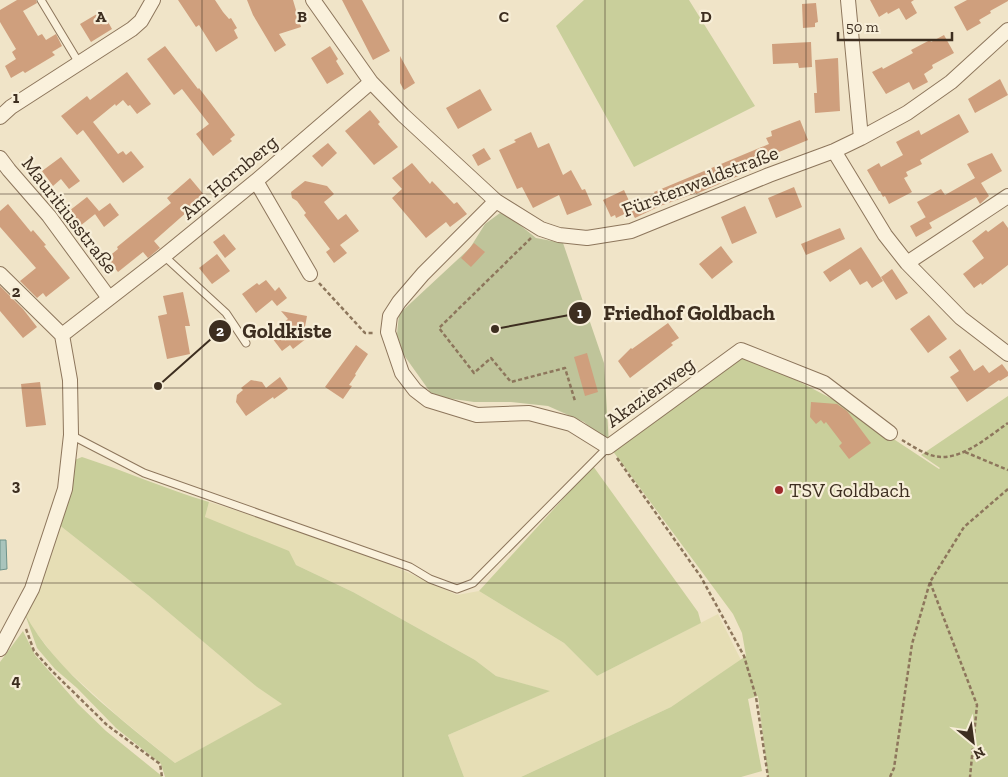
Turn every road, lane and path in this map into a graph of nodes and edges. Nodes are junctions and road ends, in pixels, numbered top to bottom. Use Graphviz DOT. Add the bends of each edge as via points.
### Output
graph roads {
  1 [pos="41,0"];
  2 [pos="153,0"];
  3 [pos="314,0"];
  4 [pos="848,0"];
  5 [pos="1008,30"];
  6 [pos="80,63"];
  7 [pos="371,82"];
  8 [pos="0,116"];
  9 [pos="861,138"];
  10 [pos="834,151"];
  11 [pos="0,158"];
  12 [pos="256,181"];
  13 [pos="1008,196"];
  14 [pos="496,201"];
  15 [pos="541,229"];
  16 [pos="164,256"];
  17 [pos="907,263"];
  18 [pos="0,274"];
  19 [pos="310,274"];
  20 [pos="109,298"];
  21 [pos="388,332"];
  22 [pos="62,335"];
  23 [pos="246,343"];
  24 [pos="1008,354"];
  25 [pos="575,401"];
  26 [pos="1008,423"];
  27 [pos="890,433"];
  28 [pos="71,435"];
  29 [pos="608,447"];
  30 [pos="965,452"];
  31 [pos="1008,470"];
  32 [pos="1008,488"];
  33 [pos="930,582"];
  34 [pos="20,614"];
  35 [pos="0,649"];
  36 [pos="162,777"];
  37 [pos="768,777"];
  38 [pos="890,777"];
  39 [pos="970,777"];
  1 -- 6 [label="lane"];
  2 -- 6 [label="street" via="141,21 132,29"];
  3 -- 7 [label="street, Fürstenwaldstraße"];
  4 -- 9 [label="street"];
  5 -- 9 [label="street, Fürstenwaldstraße" via="951,82"];
  6 -- 8 [label="street"];
  7 -- 12 [label="street, Am Hornberg"];
  7 -- 14 [label="street, Fürstenwaldstraße"];
  9 -- 10 [label="street, Fürstenwaldstraße"];
  10 -- 15 [label="street, Fürstenwaldstraße" via="631,231 587,238"];
  10 -- 17 [label="street" via="885,235"];
  11 -- 20 [label="street, Mauritiusstraße" via="49,216"];
  12 -- 16 [label="street, Am Hornberg"];
  12 -- 19 [label="street"];
  13 -- 17 [label="street"];
  14 -- 15 [label="street, Fürstenwaldstraße"];
  14 -- 21 [label="street" via="399,302 390,316"];
  15 -- 25 [label="path" via="439,328 474,373 491,358 511,382 565,368"];
  16 -- 20 [label="street, Am Hornberg"];
  16 -- 23 [label="lane" via="226,313"];
  17 -- 24 [label="street" via="961,318"];
  18 -- 22 [label="street"];
  19 -- 21 [label="path" via="365,333"];
  20 -- 22 [label="street, Mauritiusstraße"];
  21 -- 29 [label="street, Akazienweg" via="402,373 428,400 477,415 529,413 571,424"];
  22 -- 28 [label="street" via="70,380"];
  26 -- 30 [label="path"];
  27 -- 29 [label="street, Akazienweg" via="824,383 741,350"];
  27 -- 30 [label="path" via="925,453 942,457"];
  28 -- 29 [label="lane" via="144,473 410,567 456,589 473,583"];
  28 -- 34 [label="street" via="65,489 35,581"];
  29 -- 37 [label="path" via="701,577 744,656 756,697"];
  30 -- 31 [label="path"];
  32 -- 33 [label="path" via="964,527"];
  33 -- 38 [label="path" via="912,644"];
  33 -- 39 [label="path" via="977,705"];
  34 -- 35 [label="street"];
  34 -- 36 [label="path" via="34,651 107,725 160,764"];
}
